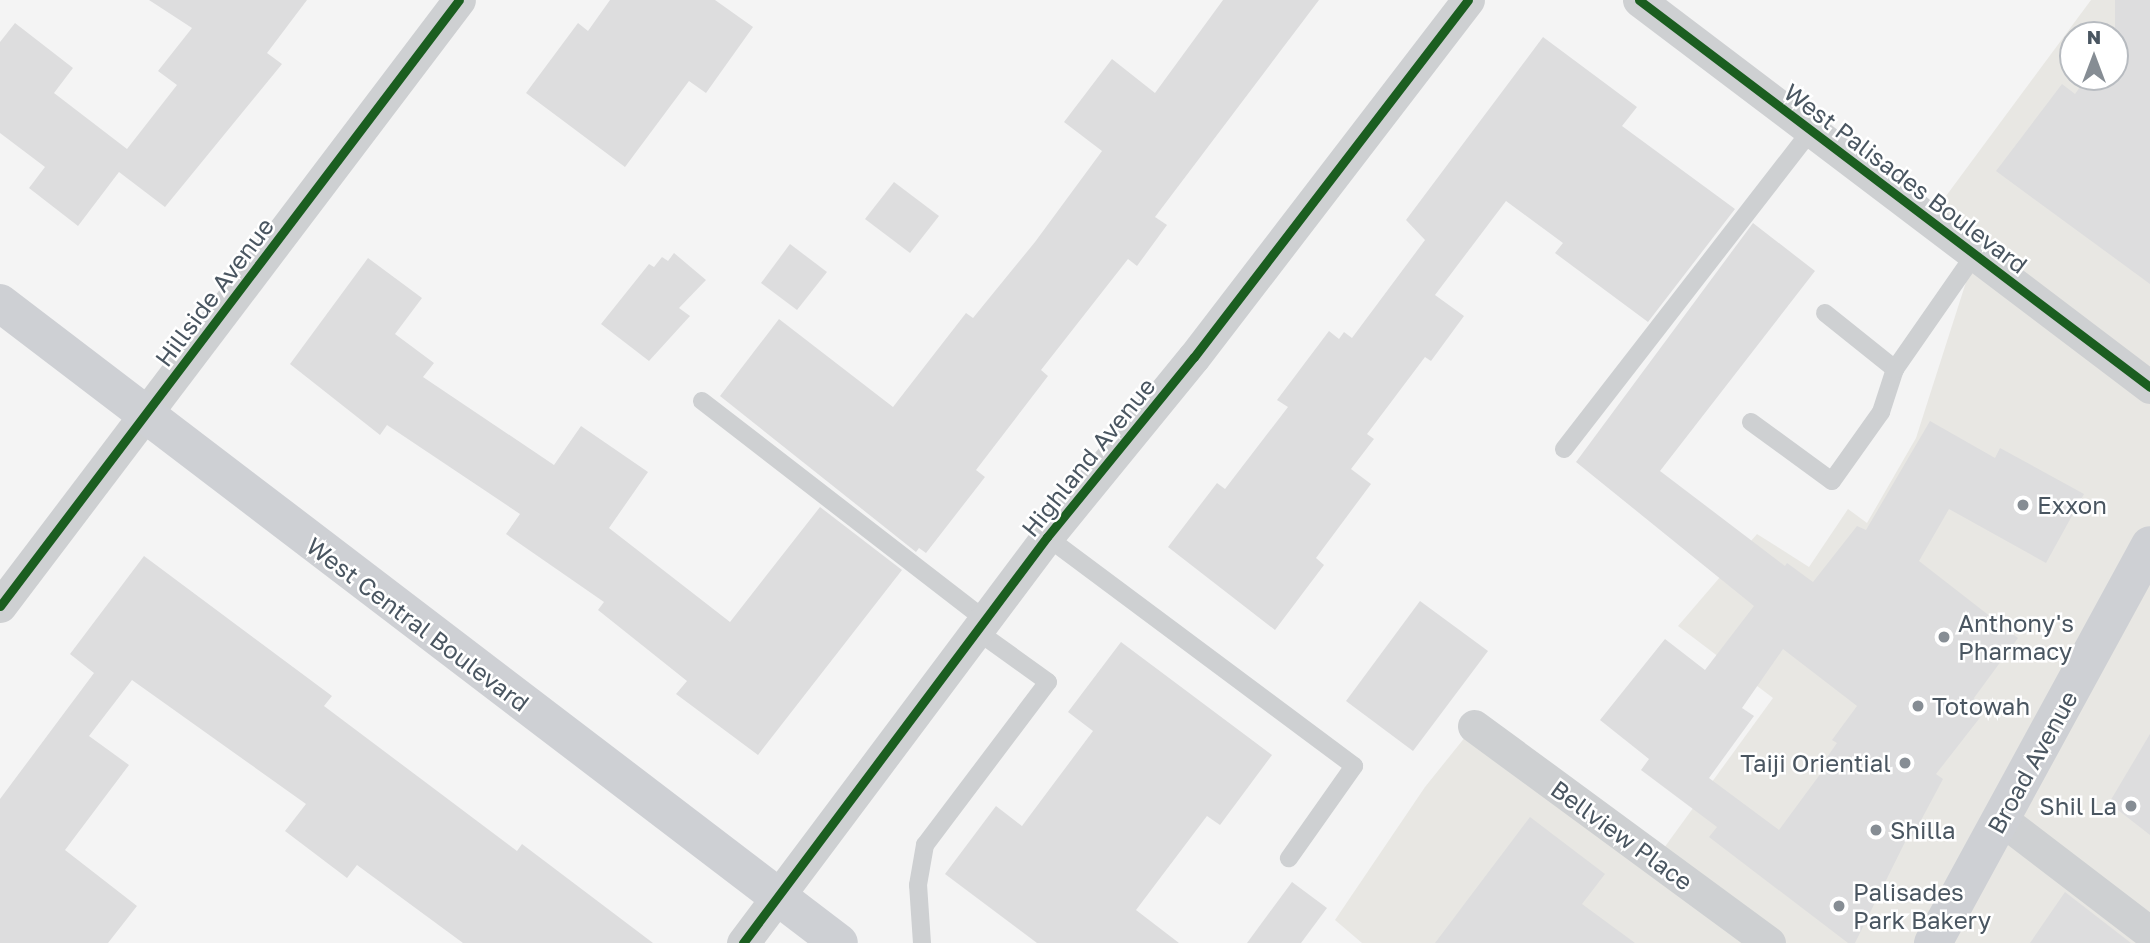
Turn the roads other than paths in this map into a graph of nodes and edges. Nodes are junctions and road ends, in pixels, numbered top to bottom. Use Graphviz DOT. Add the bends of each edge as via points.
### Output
graph roads {
  1 [pos="459,0"];
  2 [pos="1468,0"];
  3 [pos="1639,0"];
  4 [pos="1811,130"];
  5 [pos="1975,254"];
  6 [pos="0,303"];
  7 [pos="1825,313"];
  8 [pos="1895,369"];
  9 [pos="2150,387"];
  10 [pos="702,401"];
  11 [pos="145,417"];
  12 [pos="1751,422"];
  13 [pos="1564,449"];
  14 [pos="1047,537"];
  15 [pos="2150,545"];
  16 [pos="0,606"];
  17 [pos="981,625"];
  18 [pos="1474,726"];
  19 [pos="2001,819"];
  20 [pos="1289,858"];
  21 [pos="778,897"];
  22 [pos="2150,933"];
  23 [pos="743,943"];
  24 [pos="839,943"];
  25 [pos="922,943"];
  26 [pos="1769,943"];
  27 [pos="1933,943"];
  1 -- 11 [label="street, Hillside Avenue"];
  2 -- 14 [label="street, Highland Avenue" via="1194,356"];
  3 -- 4 [label="street, West Palisades Boulevard"];
  4 -- 5 [label="street, West Palisades Boulevard"];
  4 -- 13 [label="lane"];
  5 -- 8 [label="lane"];
  5 -- 9 [label="street, West Palisades Boulevard"];
  6 -- 11 [label="main road, West Central Boulevard"];
  7 -- 8 [label="lane"];
  8 -- 12 [label="lane" via="1881,412 1832,481"];
  10 -- 17 [label="lane"];
  11 -- 16 [label="street, Hillside Avenue"];
  11 -- 21 [label="main road, West Central Boulevard"];
  14 -- 17 [label="street, Highland Avenue"];
  14 -- 20 [label="lane" via="1354,766"];
  15 -- 19 [label="main road, Broad Avenue"];
  17 -- 21 [label="street, Highland Avenue"];
  17 -- 25 [label="lane" via="1048,682 925,845 918,885"];
  18 -- 26 [label="street, Bellview Place"];
  19 -- 22 [label="street"];
  19 -- 27 [label="main road, Broad Avenue"];
  21 -- 23 [label="street, Highland Avenue"];
  21 -- 24 [label="main road, West Central Boulevard"];
}
